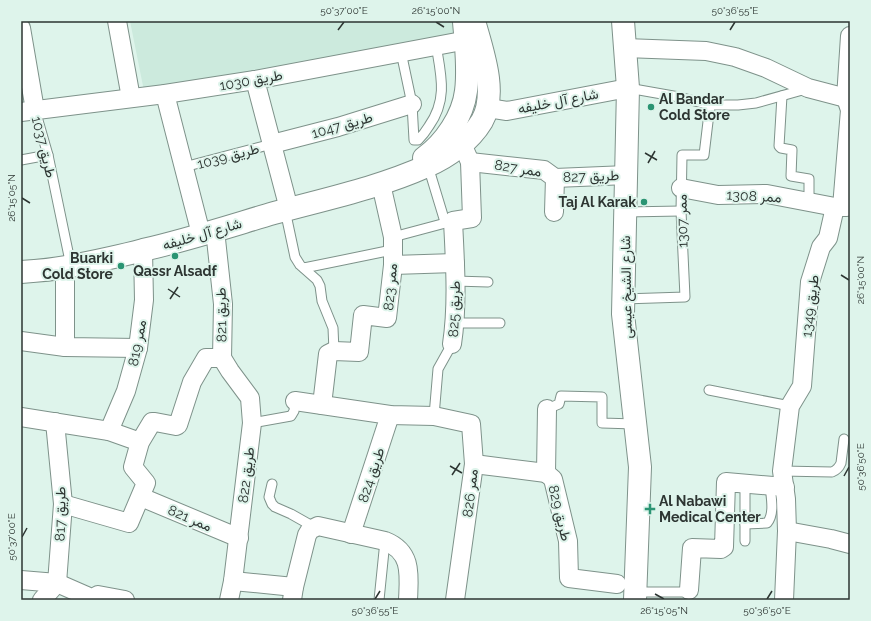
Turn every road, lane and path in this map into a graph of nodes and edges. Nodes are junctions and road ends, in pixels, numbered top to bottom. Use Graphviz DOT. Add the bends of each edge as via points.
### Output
graph roads {
  1 [pos="117,21"];
  2 [pos="623,21"];
  3 [pos="21,28"];
  4 [pos="471,30"];
  5 [pos="850,36"];
  6 [pos="436,45"];
  7 [pos="625,48"];
  8 [pos="401,52"];
  9 [pos="467,78"];
  10 [pos="255,80"];
  11 [pos="628,88"];
  12 [pos="808,88"];
  13 [pos="166,94"];
  14 [pos="782,96"];
  15 [pos="130,98"];
  16 [pos="848,98"];
  17 [pos="412,104"];
  18 [pos="710,105"];
  19 [pos="488,108"];
  20 [pos="28,111"];
  21 [pos="272,144"];
  22 [pos="466,153"];
  23 [pos="48,155"];
  24 [pos="21,160"];
  25 [pos="428,166"];
  26 [pos="184,167"];
  27 [pos="627,175"];
  28 [pos="555,178"];
  29 [pos="380,184"];
  30 [pos="681,188"];
  31 [pos="809,202"];
  32 [pos="842,207"];
  33 [pos="287,210"];
  34 [pos="681,211"];
  35 [pos="554,212"];
  36 [pos="625,212"];
  37 [pos="449,222"];
  38 [pos="208,232"];
  39 [pos="143,250"];
  40 [pos="393,251"];
  41 [pos="455,263"];
  42 [pos="68,266"];
  43 [pos="304,268"];
  44 [pos="21,272"];
  45 [pos="455,281"];
  46 [pos="488,282"];
  47 [pos="623,299"];
  48 [pos="455,323"];
  49 [pos="500,324"];
  50 [pos="21,341"];
  51 [pos="452,344"];
  52 [pos="65,347"];
  53 [pos="138,348"];
  54 [pos="334,351"];
  55 [pos="222,358"];
  56 [pos="709,390"];
  57 [pos="295,401"];
  58 [pos="322,405"];
  59 [pos="790,406"];
  60 [pos="547,409"];
  61 [pos="390,415"];
  62 [pos="434,416"];
  63 [pos="21,417"];
  64 [pos="55,422"];
  65 [pos="252,423"];
  66 [pos="636,424"];
  67 [pos="109,431"];
  68 [pos="844,439"];
  69 [pos="140,442"];
  70 [pos="474,464"];
  71 [pos="546,473"];
  72 [pos="779,481"];
  73 [pos="745,483"];
  74 [pos="272,484"];
  75 [pos="141,497"];
  76 [pos="63,504"];
  77 [pos="745,524"];
  78 [pos="314,527"];
  79 [pos="787,531"];
  80 [pos="351,534"];
  81 [pos="239,538"];
  82 [pos="386,541"];
  83 [pos="746,541"];
  84 [pos="850,544"];
  85 [pos="21,580"];
  86 [pos="233,581"];
  87 [pos="57,583"];
  88 [pos="689,590"];
  89 [pos="629,592"];
  90 [pos="293,594"];
  91 [pos="42,600"];
  92 [pos="125,600"];
  93 [pos="228,600"];
  94 [pos="378,600"];
  95 [pos="408,600"];
  96 [pos="455,600"];
  97 [pos="784,600"];
  1 -- 15 [label="street"];
  2 -- 7 [label="street, شارع الشيخ عيسى"];
  3 -- 20 [label="street, طريق 1037"];
  4 -- 6 [label="street, طريق 1030"];
  4 -- 9 [label="street, شارع آل خليفه"];
  4 -- 19 [label="street, شارع آل خليفه" via="487,72"];
  5 -- 16 [label="street, طريق 1349"];
  6 -- 8 [label="street, طريق 1030"];
  6 -- 17 [label="lane" via="442,79 442,99 435,118 418,140 414,140"];
  7 -- 11 [label="street, شارع الشيخ عيسى"];
  7 -- 12 [label="street" via="706,51 735,56"];
  8 -- 10 [label="street, طريق 1030"];
  8 -- 17 [label="lane"];
  9 -- 19 [label="street"];
  9 -- 29 [label="street, شارع آل خليفه" via="461,111 434,151"];
  10 -- 13 [label="street, طريق 1030"];
  10 -- 21 [label="street"];
  11 -- 18 [label="lane"];
  11 -- 19 [label="street, شارع آل خليفه" via="508,111"];
  11 -- 27 [label="street, شارع الشيخ عيسى"];
  12 -- 14 [label="lane"];
  12 -- 16 [label="street"];
  13 -- 15 [label="street, طريق 1030"];
  13 -- 26 [label="street, طريق 1039"];
  14 -- 18 [label="lane" via="756,103"];
  14 -- 31 [label="lane" via="779,146 792,150 791,176 809,179"];
  15 -- 20 [label="street, طريق 1030"];
  16 -- 32 [label="street, طريق 1349" via="850,110"];
  17 -- 21 [label="street, طريق 1047"];
  18 -- 30 [label="lane, ممر 1307" via="704,155 682,155"];
  19 -- 22 [label="street, شارع آل خليفه"];
  20 -- 23 [label="lane, طريق 1037"];
  21 -- 26 [label="lane, طريق 1039"];
  21 -- 33 [label="street"];
  22 -- 25 [label="street, شارع آل خليفه" via="445,156"];
  22 -- 28 [label="street, ممر 827" via="544,170"];
  22 -- 37 [label="street" via="472,218"];
  23 -- 24 [label="lane"];
  23 -- 42 [label="lane, طريق 1037"];
  25 -- 29 [label="street, شارع آل خليفه"];
  25 -- 37 [label="lane, طريق 825"];
  26 -- 38 [label="street, طريق 1039"];
  27 -- 28 [label="street, طريق 827"];
  27 -- 36 [label="street, شارع الشيخ عيسى"];
  28 -- 35 [label="street, ممر 827"];
  29 -- 33 [label="street, شارع آل خليفه"];
  29 -- 40 [label="street, ممر 823"];
  30 -- 31 [label="street, ممر 1308" via="718,194 767,194"];
  30 -- 34 [label="lane, ممر 1307"];
  31 -- 32 [label="street, ممر 1308"];
  32 -- 59 [label="street, طريق 1349" via="828,238 821,247 810,282 802,386"];
  33 -- 38 [label="street, شارع آل خليفه"];
  33 -- 43 [label="lane" via="295,257"];
  34 -- 36 [label="lane"];
  34 -- 47 [label="lane, ممر 1307" via="685,297"];
  36 -- 47 [label="street, شارع الشيخ عيسى"];
  37 -- 40 [label="lane"];
  37 -- 41 [label="street, طريق 825"];
  38 -- 39 [label="street, شارع آل خليفه"];
  38 -- 55 [label="street, طريق 821" via="223,304"];
  39 -- 42 [label="street, شارع آل خليفه"];
  39 -- 53 [label="street, ممر 819" via="144,300"];
  40 -- 41 [label="street"];
  40 -- 43 [label="lane"];
  40 -- 54 [label="street, ممر 823" via="387,318 363,315 359,352"];
  41 -- 45 [label="street, طريق 825"];
  42 -- 44 [label="street, شارع آل خليفه"];
  42 -- 52 [label="street"];
  43 -- 54 [label="lane" via="320,286 322,301 333,328"];
  45 -- 46 [label="lane"];
  45 -- 48 [label="street, طريق 825"];
  47 -- 66 [label="street, شارع الشيخ عيسى"];
  48 -- 49 [label="lane"];
  48 -- 51 [label="street, طريق 825"];
  50 -- 52 [label="street"];
  51 -- 62 [label="lane, طريق 825" via="438,369"];
  52 -- 53 [label="street"];
  53 -- 67 [label="street, ممر 819" via="126,391"];
  54 -- 58 [label="street" via="326,357"];
  55 -- 65 [label="street, طريق 822" via="250,398"];
  55 -- 69 [label="street, طريق 821" via="206,358 192,382 178,425 152,422"];
  56 -- 59 [label="lane"];
  57 -- 58 [label="street"];
  57 -- 65 [label="lane" via="291,416"];
  58 -- 61 [label="street"];
  59 -- 72 [label="street, طريق 1349"];
  60 -- 66 [label="lane, طريق 829" via="559,404 561,396 602,397 602,422"];
  60 -- 71 [label="street, طريق 829"];
  61 -- 62 [label="street"];
  61 -- 80 [label="street, طريق 824"];
  62 -- 70 [label="street, ممر 826" via="471,424"];
  63 -- 64 [label="street"];
  64 -- 67 [label="street"];
  64 -- 76 [label="street, طريق 817"];
  65 -- 81 [label="street, طريق 822"];
  66 -- 89 [label="street, شارع الشيخ عيسى" via="640,467"];
  67 -- 69 [label="street"];
  68 -- 72 [label="lane" via="841,463 835,471"];
  69 -- 75 [label="street" via="133,467 146,483"];
  70 -- 71 [label="street, طريق 829"];
  70 -- 96 [label="street, ممر 826"];
  71 -- 89 [label="street, طريق 829" via="553,479 568,541 569,578"];
  72 -- 73 [label="street"];
  72 -- 77 [label="lane" via="769,521"];
  72 -- 79 [label="street, طريق 1349"];
  73 -- 77 [label="lane"];
  73 -- 88 [label="street" via="726,482 724,547 692,548"];
  74 -- 78 [label="lane" via="269,497 272,504"];
  75 -- 76 [label="street" via="129,522"];
  75 -- 81 [label="street, ممر 821"];
  76 -- 87 [label="street, طريق 817"];
  77 -- 83 [label="lane"];
  78 -- 80 [label="street" via="322,526"];
  78 -- 90 [label="street" via="308,535"];
  79 -- 84 [label="street"];
  79 -- 97 [label="street, طريق 1349"];
  80 -- 82 [label="street"];
  81 -- 86 [label="street, طريق 822"];
  82 -- 94 [label="lane"];
  82 -- 95 [label="street" via="398,549 406,562 409,575"];
  85 -- 87 [label="street"];
  86 -- 90 [label="street"];
  86 -- 93 [label="street, طريق 822"];
  87 -- 91 [label="street"];
  87 -- 92 [label="street" via="89,597 94,598 98,595"];
  88 -- 89 [label="lane"];
}
